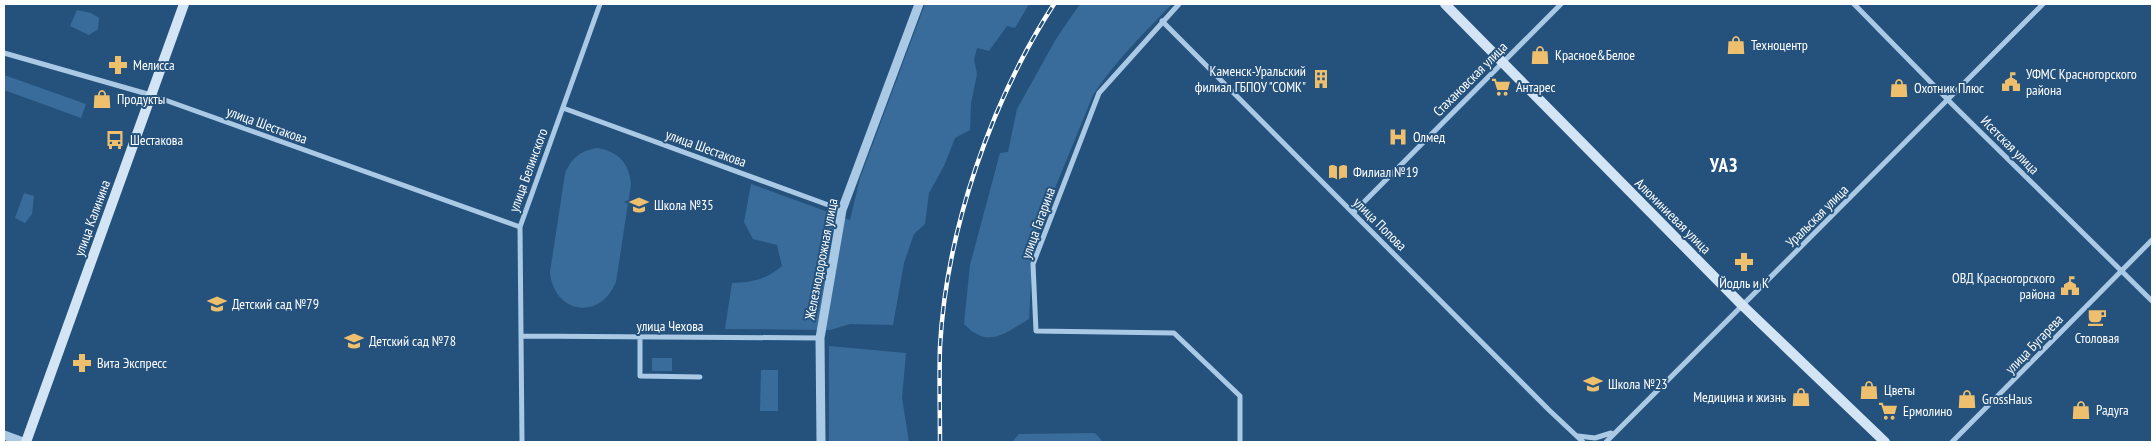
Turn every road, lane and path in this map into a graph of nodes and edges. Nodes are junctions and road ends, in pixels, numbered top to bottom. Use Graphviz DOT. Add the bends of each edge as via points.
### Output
graph roads {
  1 [pos="184,4"];
  2 [pos="600,4"];
  3 [pos="919,4"];
  4 [pos="1179,4"];
  5 [pos="1445,4"];
  6 [pos="1561,4"];
  7 [pos="1854,4"];
  8 [pos="2043,4"];
  9 [pos="1162,21"];
  10 [pos="4,54"];
  11 [pos="1502,63"];
  12 [pos="151,95"];
  13 [pos="1948,99"];
  14 [pos="563,108"];
  15 [pos="842,210"];
  16 [pos="1353,213"];
  17 [pos="520,226"];
  18 [pos="2152,240"];
  19 [pos="2121,270"];
  20 [pos="2152,301"];
  21 [pos="1742,305"];
  22 [pos="521,336"];
  23 [pos="640,337"];
  24 [pos="820,338"];
  25 [pos="700,377"];
  26 [pos="1615,431"];
  27 [pos="4,435"];
  28 [pos="1578,436"];
  29 [pos="1954,441"];
  30 [pos="24,442"];
  31 [pos="522,442"];
  32 [pos="822,442"];
  33 [pos="1240,442"];
  34 [pos="1584,442"];
  35 [pos="1606,442"];
  36 [pos="1885,442"];
  1 -- 12 [label="main road, улица Калинина"];
  2 -- 14 [label="street, улица Белинского"];
  3 -- 15 [label="street, Железнодорожная улица"];
  4 -- 9 [label="street, улица Гагарина"];
  5 -- 11 [label="main road, Алюминиевая улица"];
  6 -- 11 [label="street, Стахановская улица"];
  7 -- 13 [label="street, Исетская улица"];
  8 -- 13 [label="street, Уральская улица"];
  9 -- 16 [label="street, улица Попова"];
  9 -- 33 [label="street, улица Гагарина" via="1098,93 1033,264 1036,331 1174,333 1240,396"];
  10 -- 12 [label="street, улица Шестакова"];
  11 -- 16 [label="street, Стахановская улица"];
  11 -- 21 [label="main road, Алюминиевая улица"];
  12 -- 17 [label="street, улица Шестакова"];
  12 -- 30 [label="main road, улица Калинина"];
  13 -- 19 [label="street, Исетская улица"];
  13 -- 21 [label="street, Уральская улица"];
  14 -- 15 [label="street, улица Шестакова"];
  14 -- 17 [label="street, улица Белинского"];
  15 -- 24 [label="street, Железнодорожная улица"];
  16 -- 28 [label="street, улица Попова" via="1548,410"];
  17 -- 22 [label="street, улица Белинского"];
  18 -- 19 [label="street, улица Бугарева"];
  19 -- 20 [label="street, Исетская улица"];
  19 -- 29 [label="street, улица Бугарева"];
  21 -- 26 [label="street, Уральская улица"];
  21 -- 36 [label="main road, Алюминиевая улица"];
  22 -- 23 [label="street, улица Чехова"];
  22 -- 31 [label="street, улица Белинского"];
  23 -- 24 [label="street, улица Чехова"];
  23 -- 25 [label="street" via="640,376"];
  24 -- 32 [label="street, Железнодорожная улица"];
  26 -- 28 [label="street" via="1602,437"];
  26 -- 35 [label="street, Уральская улица"];
  27 -- 30 [label="street"];
  28 -- 34 [label="street, улица Попова"];
}
